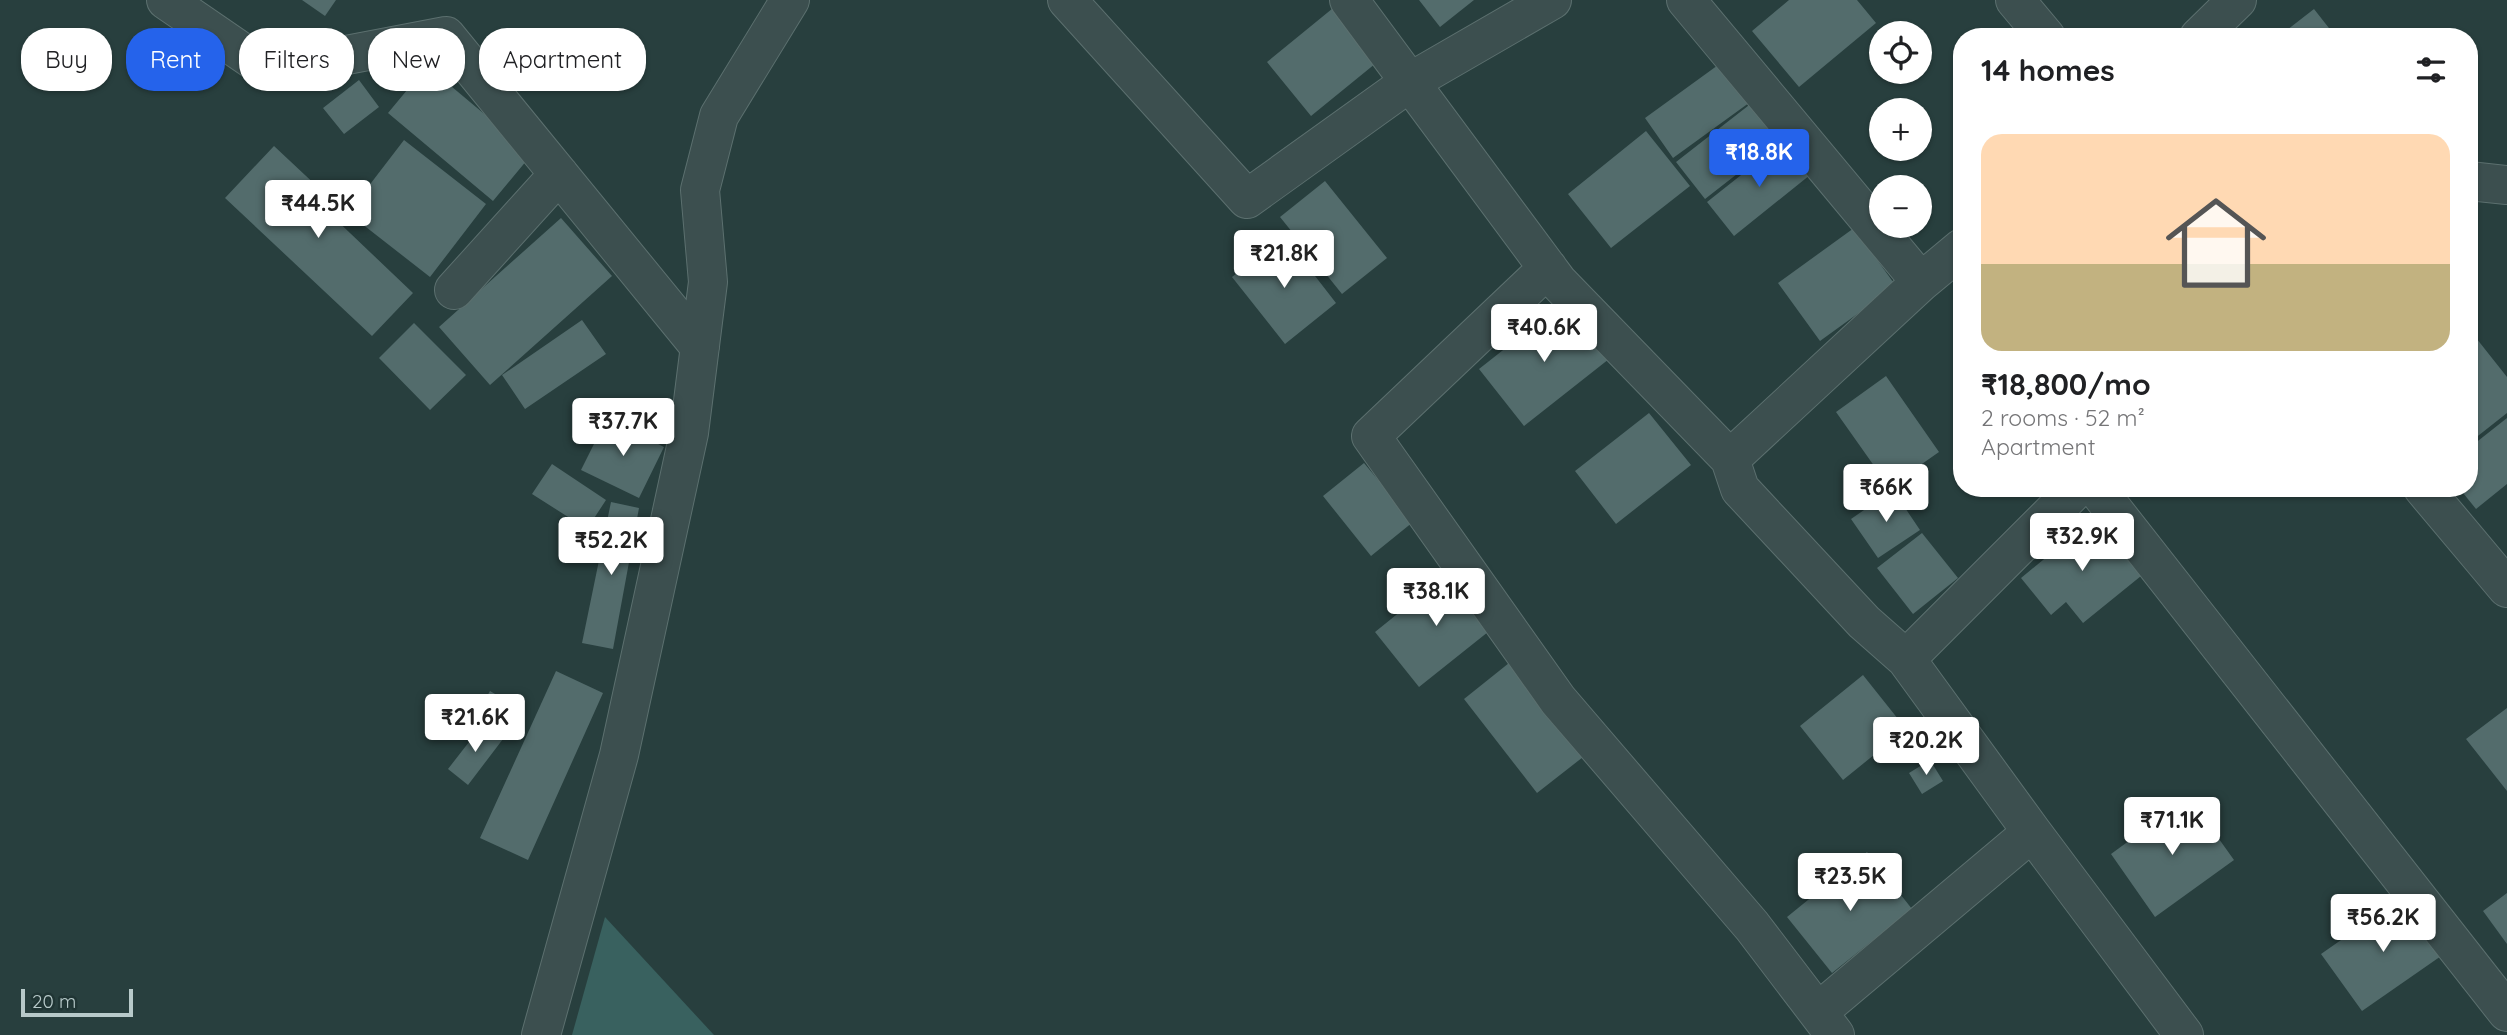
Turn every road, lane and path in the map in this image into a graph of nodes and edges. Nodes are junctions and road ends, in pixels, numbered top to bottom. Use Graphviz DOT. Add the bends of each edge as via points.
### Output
graph roads {
  1 [pos="166,0"];
  2 [pos="790,0"];
  3 [pos="1067,0"];
  4 [pos="1349,0"];
  5 [pos="1552,0"];
  6 [pos="1686,0"];
  7 [pos="2015,0"];
  8 [pos="2237,0"];
  9 [pos="2038,28"];
  10 [pos="2208,28"];
  11 [pos="1410,82"];
  12 [pos="559,174"];
  13 [pos="2478,182"];
  14 [pos="2507,185"];
  15 [pos="1953,255"];
  16 [pos="1548,268"];
  17 [pos="1921,282"];
  18 [pos="454,290"];
  19 [pos="700,347"];
  20 [pos="1730,459"];
  21 [pos="2068,497"];
  22 [pos="2103,497"];
  23 [pos="2434,497"];
  24 [pos="2494,547"];
  25 [pos="2507,588"];
  26 [pos="1906,660"];
  27 [pos="2032,832"];
  28 [pos="2507,1012"];
  29 [pos="1826,1024"];
  30 [pos="541,1035"];
  31 [pos="2184,1035"];
  1 -- 12 [label="street" via="268,70 446,36"];
  2 -- 19 [label="street" via="719,116 700,190 708,282"];
  3 -- 11 [label="street" via="1247,199"];
  4 -- 11 [label="street"];
  5 -- 11 [label="street"];
  6 -- 17 [label="street"];
  7 -- 9 [label="street"];
  8 -- 10 [label="street"];
  11 -- 16 [label="street"];
  12 -- 18 [label="street"];
  12 -- 19 [label="street"];
  13 -- 14 [label="street"];
  15 -- 17 [label="street"];
  16 -- 20 [label="street"];
  16 -- 29 [label="street" via="1371,436 1558,700 1752,926"];
  17 -- 20 [label="street"];
  19 -- 30 [label="street" via="689,433 619,755"];
  20 -- 26 [label="street" via="1740,489 1864,622"];
  21 -- 26 [label="street"];
  22 -- 28 [label="street"];
  23 -- 24 [label="street"];
  24 -- 25 [label="street"];
  26 -- 27 [label="street"];
  27 -- 29 [label="street"];
  27 -- 31 [label="street"];
}
